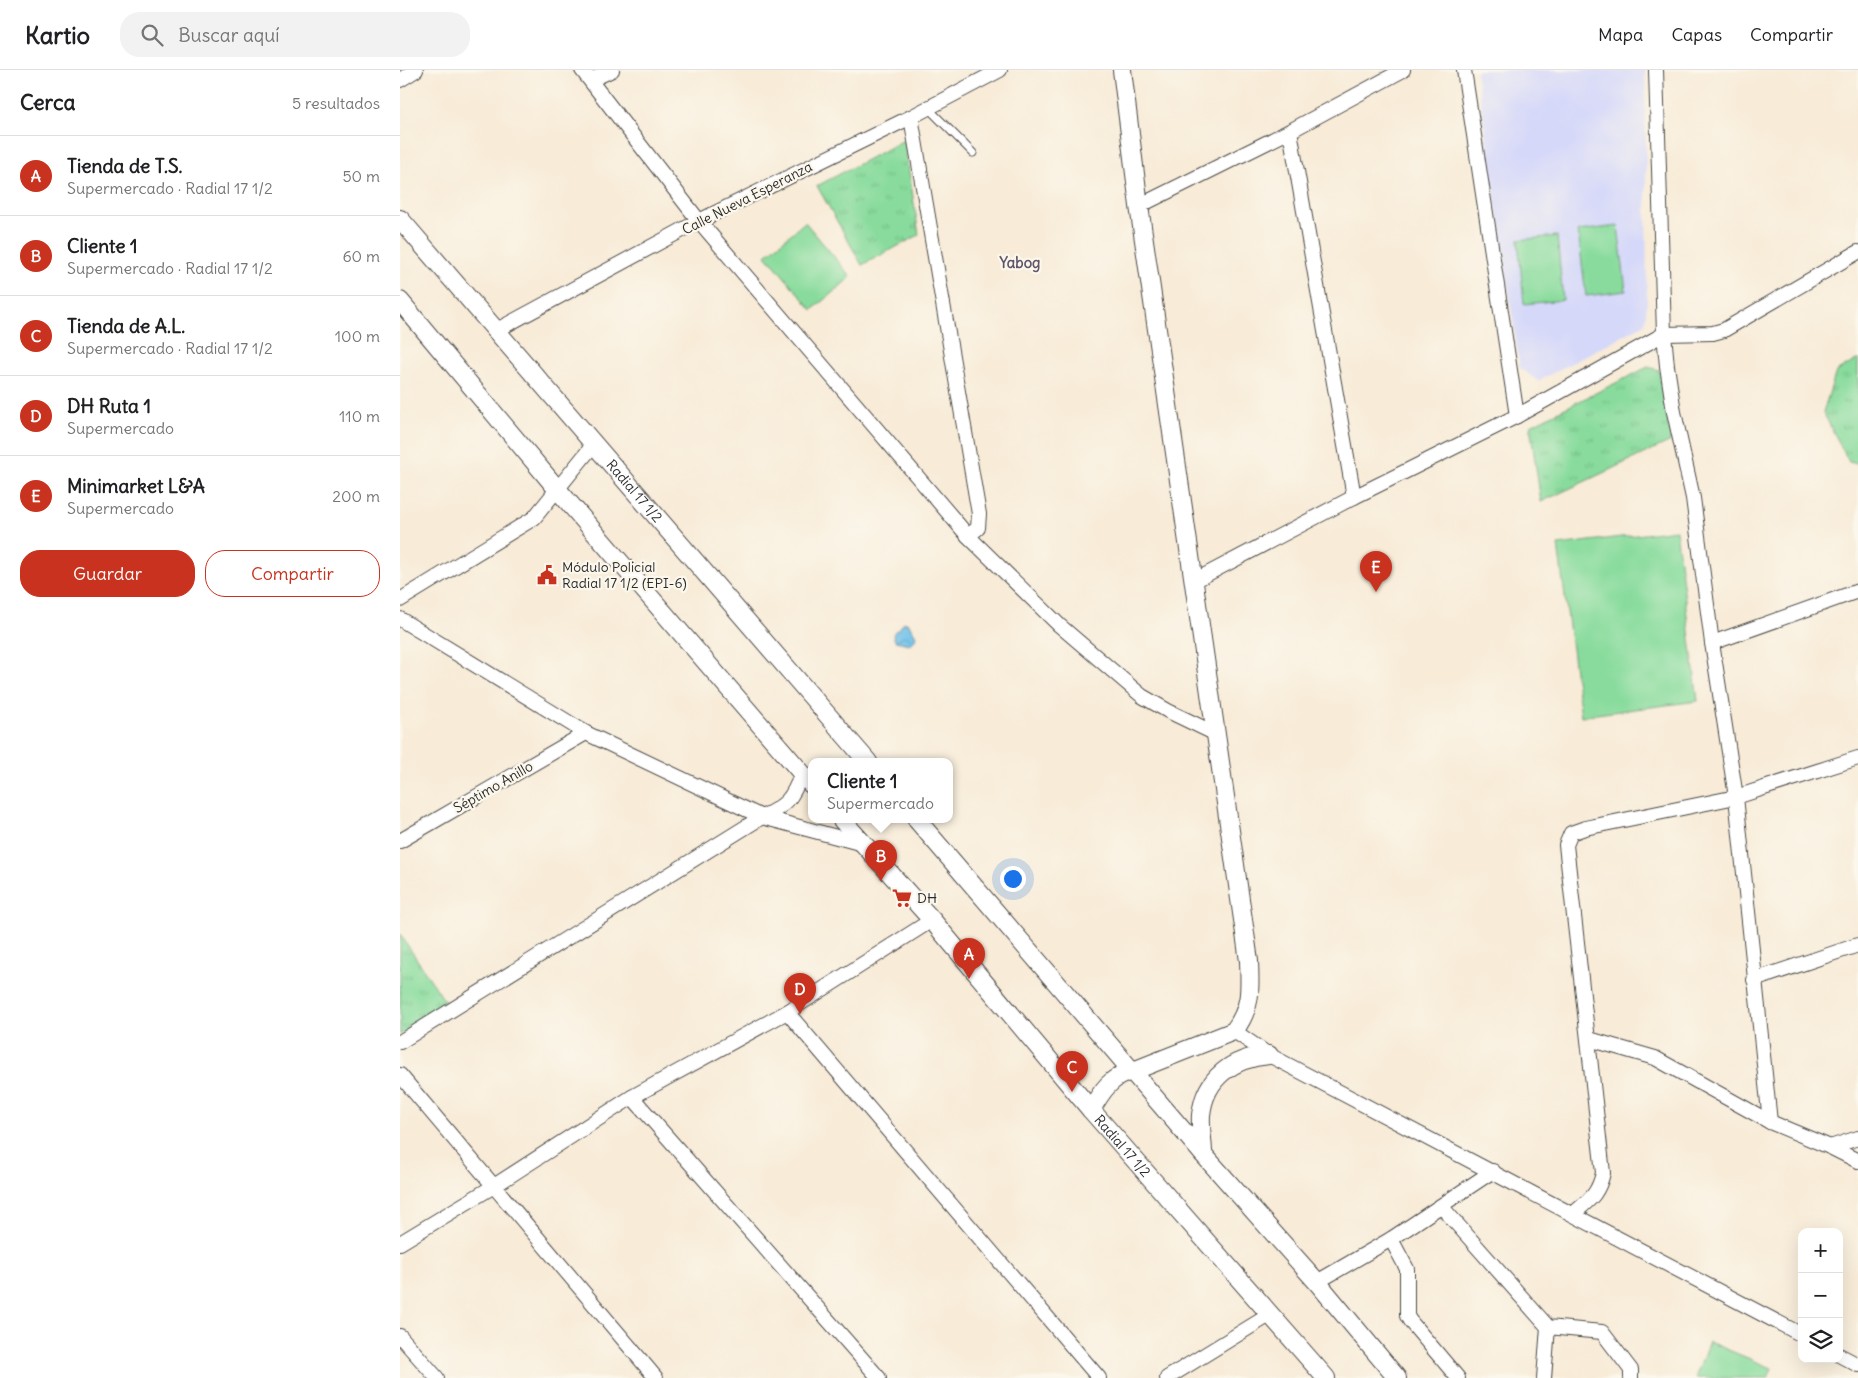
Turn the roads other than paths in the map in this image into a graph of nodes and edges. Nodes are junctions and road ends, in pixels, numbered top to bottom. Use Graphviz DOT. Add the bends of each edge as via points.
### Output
graph roads {
  1 [pos="416,70"];
  2 [pos="612,70"];
  3 [pos="1000,70"];
  4 [pos="1122,70"];
  5 [pos="1403,70"];
  6 [pos="1464,70"];
  7 [pos="1656,70"];
  8 [pos="586,75"];
  9 [pos="400,80"];
  10 [pos="928,108"];
  11 [pos="911,116"];
  12 [pos="1290,131"];
  13 [pos="973,153"];
  14 [pos="1139,206"];
  15 [pos="400,219"];
  16 [pos="699,221"];
  17 [pos="1858,252"];
  18 [pos="400,301"];
  19 [pos="497,330"];
  20 [pos="1664,334"];
  21 [pos="1517,416"];
  22 [pos="594,444"];
  23 [pos="558,490"];
  24 [pos="1354,496"];
  25 [pos="968,536"];
  26 [pos="1194,581"];
  27 [pos="1858,591"];
  28 [pos="400,600"];
  29 [pos="400,619"];
  30 [pos="1712,644"];
  31 [pos="586,734"];
  32 [pos="1216,734"];
  33 [pos="865,758"];
  34 [pos="1858,758"];
  35 [pos="807,779"];
  36 [pos="1736,797"];
  37 [pos="762,817"];
  38 [pos="845,823"];
  39 [pos="920,823"];
  40 [pos="400,841"];
  41 [pos="863,844"];
  42 [pos="932,920"];
  43 [pos="1858,946"];
  44 [pos="1754,980"];
  45 [pos="787,1012"];
  46 [pos="1234,1031"];
  47 [pos="1589,1039"];
  48 [pos="400,1042"];
  49 [pos="1269,1055"];
  50 [pos="1133,1071"];
  51 [pos="400,1074"];
  52 [pos="632,1096"];
  53 [pos="1091,1110"];
  54 [pos="1770,1122"];
  55 [pos="1858,1138"];
  56 [pos="1830,1147"];
  57 [pos="1203,1154"];
  58 [pos="1858,1161"];
  59 [pos="1493,1172"];
  60 [pos="494,1186"];
  61 [pos="1441,1206"];
  62 [pos="1574,1214"];
  63 [pos="1391,1239"];
  64 [pos="400,1243"];
  65 [pos="1318,1282"];
  66 [pos="1271,1314"];
  67 [pos="1548,1327"];
  68 [pos="1798,1333"];
  69 [pos="400,1336"];
  70 [pos="1843,1357"];
  71 [pos="1858,1364"];
  72 [pos="437,1378"];
  73 [pos="656,1378"];
  74 [pos="879,1378"];
  75 [pos="1099,1378"];
  76 [pos="1167,1378"];
  77 [pos="1326,1378"];
  78 [pos="1397,1378"];
  79 [pos="1458,1378"];
  80 [pos="1544,1378"];
  81 [pos="1631,1378"];
  1 -- 9 [label="street"];
  2 -- 8 [label="street"];
  3 -- 10 [label="street, Calle Nueva Esperanza"];
  4 -- 14 [label="street"];
  5 -- 12 [label="street"];
  6 -- 21 [label="street"];
  7 -- 20 [label="street"];
  8 -- 16 [label="street"];
  10 -- 11 [label="street, Calle Nueva Esperanza"];
  10 -- 13 [label="lane"];
  11 -- 16 [label="street, Calle Nueva Esperanza"];
  11 -- 25 [label="street" via="980,514 978,528"];
  12 -- 14 [label="street"];
  12 -- 24 [label="street"];
  14 -- 26 [label="street"];
  15 -- 19 [label="street, Radial 17 1/2"];
  16 -- 19 [label="street, Calle Nueva Esperanza"];
  16 -- 25 [label="street"];
  17 -- 20 [label="street" via="1724,330"];
  18 -- 23 [label="street"];
  19 -- 22 [label="street, Radial 17 1/2"];
  20 -- 21 [label="street"];
  20 -- 30 [label="street" via="1674,412 1693,498"];
  21 -- 24 [label="street"];
  22 -- 23 [label="street"];
  22 -- 33 [label="street, Radial 17 1/2"];
  23 -- 28 [label="street" via="534,518"];
  23 -- 35 [label="street"];
  24 -- 26 [label="street"];
  25 -- 32 [label="street" via="1059,625 1142,696"];
  26 -- 32 [label="street"];
  27 -- 30 [label="street"];
  29 -- 31 [label="street"];
  30 -- 36 [label="street"];
  31 -- 37 [label="street"];
  31 -- 40 [label="street, Séptimo Anillo"];
  32 -- 46 [label="street" via="1249,961 1250,997 1247,1010"];
  34 -- 36 [label="street"];
  35 -- 37 [label="street" via="781,808"];
  36 -- 44 [label="street"];
  36 -- 47 [label="street" via="1571,833 1566,845"];
  37 -- 41 [label="street"];
  37 -- 48 [label="street"];
  38 -- 41 [label="street, Radial 17 1/2"];
  39 -- 50 [label="street"];
  41 -- 42 [label="street, Radial 17 1/2"];
  42 -- 45 [label="street"];
  42 -- 53 [label="street, Radial 17 1/2"];
  43 -- 44 [label="street"];
  44 -- 54 [label="street"];
  45 -- 52 [label="street"];
  45 -- 75 [label="street"];
  46 -- 49 [label="street"];
  46 -- 50 [label="street"];
  47 -- 54 [label="street" via="1655,1058"];
  47 -- 62 [label="street" via="1603,1173 1595,1195"];
  49 -- 57 [label="street" via="1252,1056 1236,1062 1212,1084 1201,1116"];
  49 -- 59 [label="street"];
  50 -- 53 [label="street" via="1110,1082"];
  50 -- 57 [label="street"];
  51 -- 60 [label="street"];
  52 -- 60 [label="street"];
  52 -- 74 [label="street"];
  53 -- 66 [label="street, Radial 17 1/2"];
  54 -- 56 [label="street"];
  55 -- 56 [label="street"];
  56 -- 58 [label="street"];
  57 -- 65 [label="street"];
  59 -- 61 [label="street"];
  59 -- 62 [label="street"];
  60 -- 64 [label="street"];
  60 -- 73 [label="street"];
  61 -- 63 [label="street"];
  61 -- 67 [label="street"];
  62 -- 68 [label="street"];
  63 -- 65 [label="street"];
  63 -- 79 [label="street" via="1407,1269 1407,1316"];
  65 -- 78 [label="street"];
  66 -- 76 [label="street"];
  66 -- 77 [label="street, Radial 17 1/2"];
  67 -- 80 [label="street"];
  67 -- 81 [label="street" via="1602,1332 1631,1370"];
  69 -- 72 [label="street"];
  70 -- 71 [label="street"];
}
